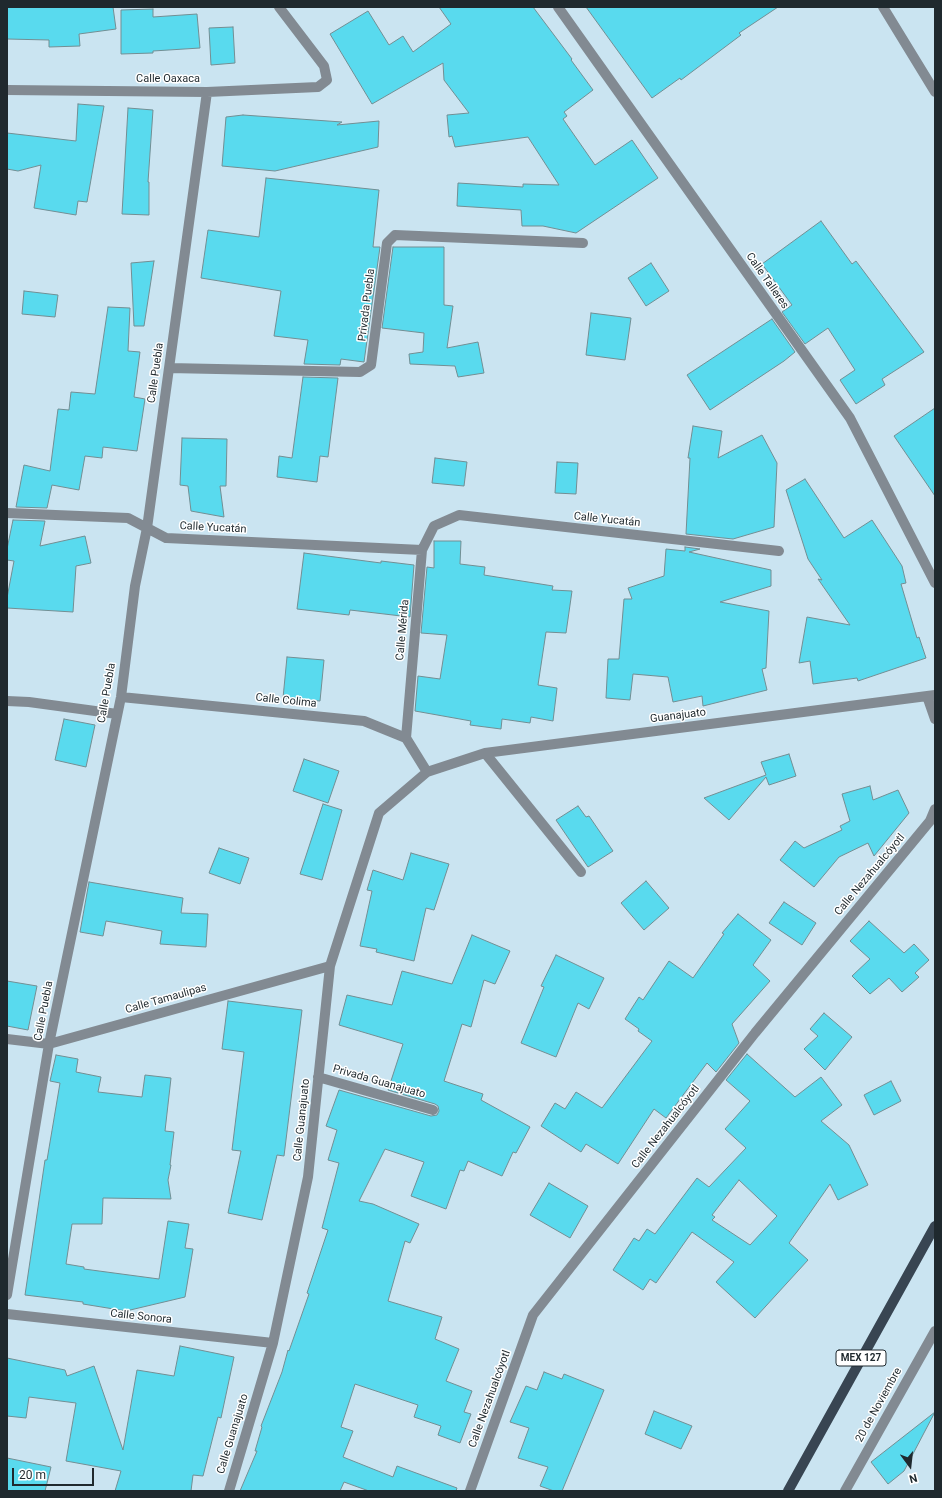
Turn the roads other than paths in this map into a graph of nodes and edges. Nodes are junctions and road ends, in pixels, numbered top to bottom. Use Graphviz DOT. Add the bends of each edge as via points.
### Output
graph roads {
  1 [pos="279,7"];
  2 [pos="558,7"];
  3 [pos="883,7"];
  4 [pos="7,90"];
  5 [pos="207,92"];
  6 [pos="935,92"];
  7 [pos="583,243"];
  8 [pos="169,368"];
  9 [pos="7,513"];
  10 [pos="434,526"];
  11 [pos="146,528"];
  12 [pos="422,550"];
  13 [pos="779,551"];
  14 [pos="935,583"];
  15 [pos="121,696"];
  16 [pos="931,696"];
  17 [pos="7,701"];
  18 [pos="117,714"];
  19 [pos="935,719"];
  20 [pos="406,738"];
  21 [pos="485,753"];
  22 [pos="427,772"];
  23 [pos="935,808"];
  24 [pos="581,872"];
  25 [pos="330,966"];
  26 [pos="7,1039"];
  27 [pos="49,1044"];
  28 [pos="318,1077"];
  29 [pos="433,1110"];
  30 [pos="935,1226"];
  31 [pos="7,1295"];
  32 [pos="7,1314"];
  33 [pos="935,1331"];
  34 [pos="273,1343"];
  35 [pos="229,1491"];
  36 [pos="470,1491"];
  37 [pos="788,1491"];
  38 [pos="845,1491"];
  1 -- 5 [label="street, Calle Oaxaca" via="324,66 327,80 318,88"];
  2 -- 14 [label="street, Calle Talleres" via="850,418"];
  3 -- 6 [label="street"];
  4 -- 5 [label="street, Calle Oaxaca"];
  5 -- 8 [label="street, Calle Puebla"];
  7 -- 8 [label="street, Privada Puebla" via="395,235 387,243 371,365 360,372"];
  8 -- 11 [label="street, Calle Puebla"];
  9 -- 11 [label="street, Calle Yucatán" via="128,518"];
  10 -- 12 [label="street, Calle Mérida"];
  10 -- 13 [label="street, Calle Yucatán" via="459,515"];
  11 -- 12 [label="street, Calle Yucatán" via="166,538"];
  11 -- 15 [label="street, Calle Puebla" via="135,586"];
  12 -- 20 [label="street, Calle Mérida"];
  15 -- 18 [label="street, Calle Puebla"];
  15 -- 20 [label="street, Calle Colima" via="364,721"];
  16 -- 19 [label="street"];
  16 -- 21 [label="street, Guanajuato"];
  17 -- 18 [label="street"];
  18 -- 27 [label="street, Calle Puebla"];
  20 -- 22 [label="street"];
  21 -- 22 [label="street, Guanajuato"];
  21 -- 24 [label="street"];
  22 -- 25 [label="street, Calle Guanajuato" via="379,813"];
  23 -- 36 [label="street, Calle Nezahualcóyotl" via="930,821 754,1033 533,1315"];
  25 -- 27 [label="street, Calle Tamaulipas"];
  25 -- 28 [label="street, Calle Guanajuato"];
  26 -- 27 [label="street, Calle Tamaulipas"];
  27 -- 31 [label="street, Calle Puebla"];
  28 -- 29 [label="street, Privada Guanajuato"];
  28 -- 34 [label="street, Calle Guanajuato" via="308,1177"];
  30 -- 37 [label="main road, MEX 127"];
  32 -- 34 [label="street, Calle Sonora"];
  33 -- 38 [label="street, 20 de Noviembre"];
  34 -- 35 [label="street, Calle Guanajuato"];
}
